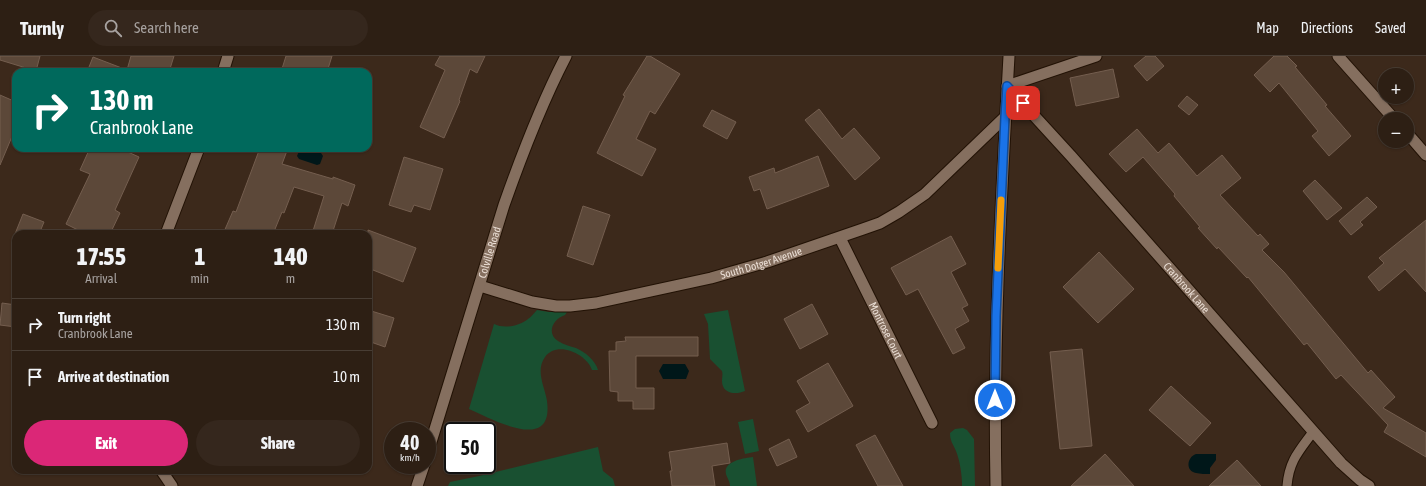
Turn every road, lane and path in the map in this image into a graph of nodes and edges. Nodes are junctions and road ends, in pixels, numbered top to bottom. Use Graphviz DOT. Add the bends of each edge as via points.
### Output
graph roads {
  1 [pos="228,56"];
  2 [pos="566,56"];
  3 [pos="1009,56"];
  4 [pos="1096,56"];
  5 [pos="1338,56"];
  6 [pos="224,68"];
  7 [pos="1007,86"];
  8 [pos="1388,112"];
  9 [pos="1005,117"];
  10 [pos="1414,141"];
  11 [pos="197,152"];
  12 [pos="1426,155"];
  13 [pos="168,230"];
  14 [pos="840,238"];
  15 [pos="480,286"];
  16 [pos="932,423"];
  17 [pos="436,426"];
  18 [pos="1313,432"];
  19 [pos="164,474"];
  20 [pos="421,474"];
  21 [pos="172,486"];
  22 [pos="417,486"];
  23 [pos="996,486"];
  24 [pos="1287,486"];
  25 [pos="1369,486"];
  1 -- 6 [label="street"];
  2 -- 15 [label="street, Colville Road" via="526,142"];
  3 -- 7 [label="street"];
  4 -- 7 [label="street"];
  5 -- 8 [label="street"];
  7 -- 9 [label="street"];
  7 -- 18 [label="street, Cranbrook Lane"];
  9 -- 14 [label="street, South Dotger Avenue" via="925,194 880,223"];
  9 -- 23 [label="street" via="996,337"];
  10 -- 12 [label="street"];
  11 -- 13 [label="street"];
  14 -- 15 [label="street, South Dotger Avenue" via="711,278 596,303 556,306 532,302"];
  14 -- 16 [label="street, Montrose Court"];
  15 -- 17 [label="street, Colville Road"];
  18 -- 24 [label="lane" via="1289,468"];
  18 -- 25 [label="street, Cranbrook Lane" via="1341,464"];
  19 -- 21 [label="street"];
  20 -- 22 [label="street"];
}
